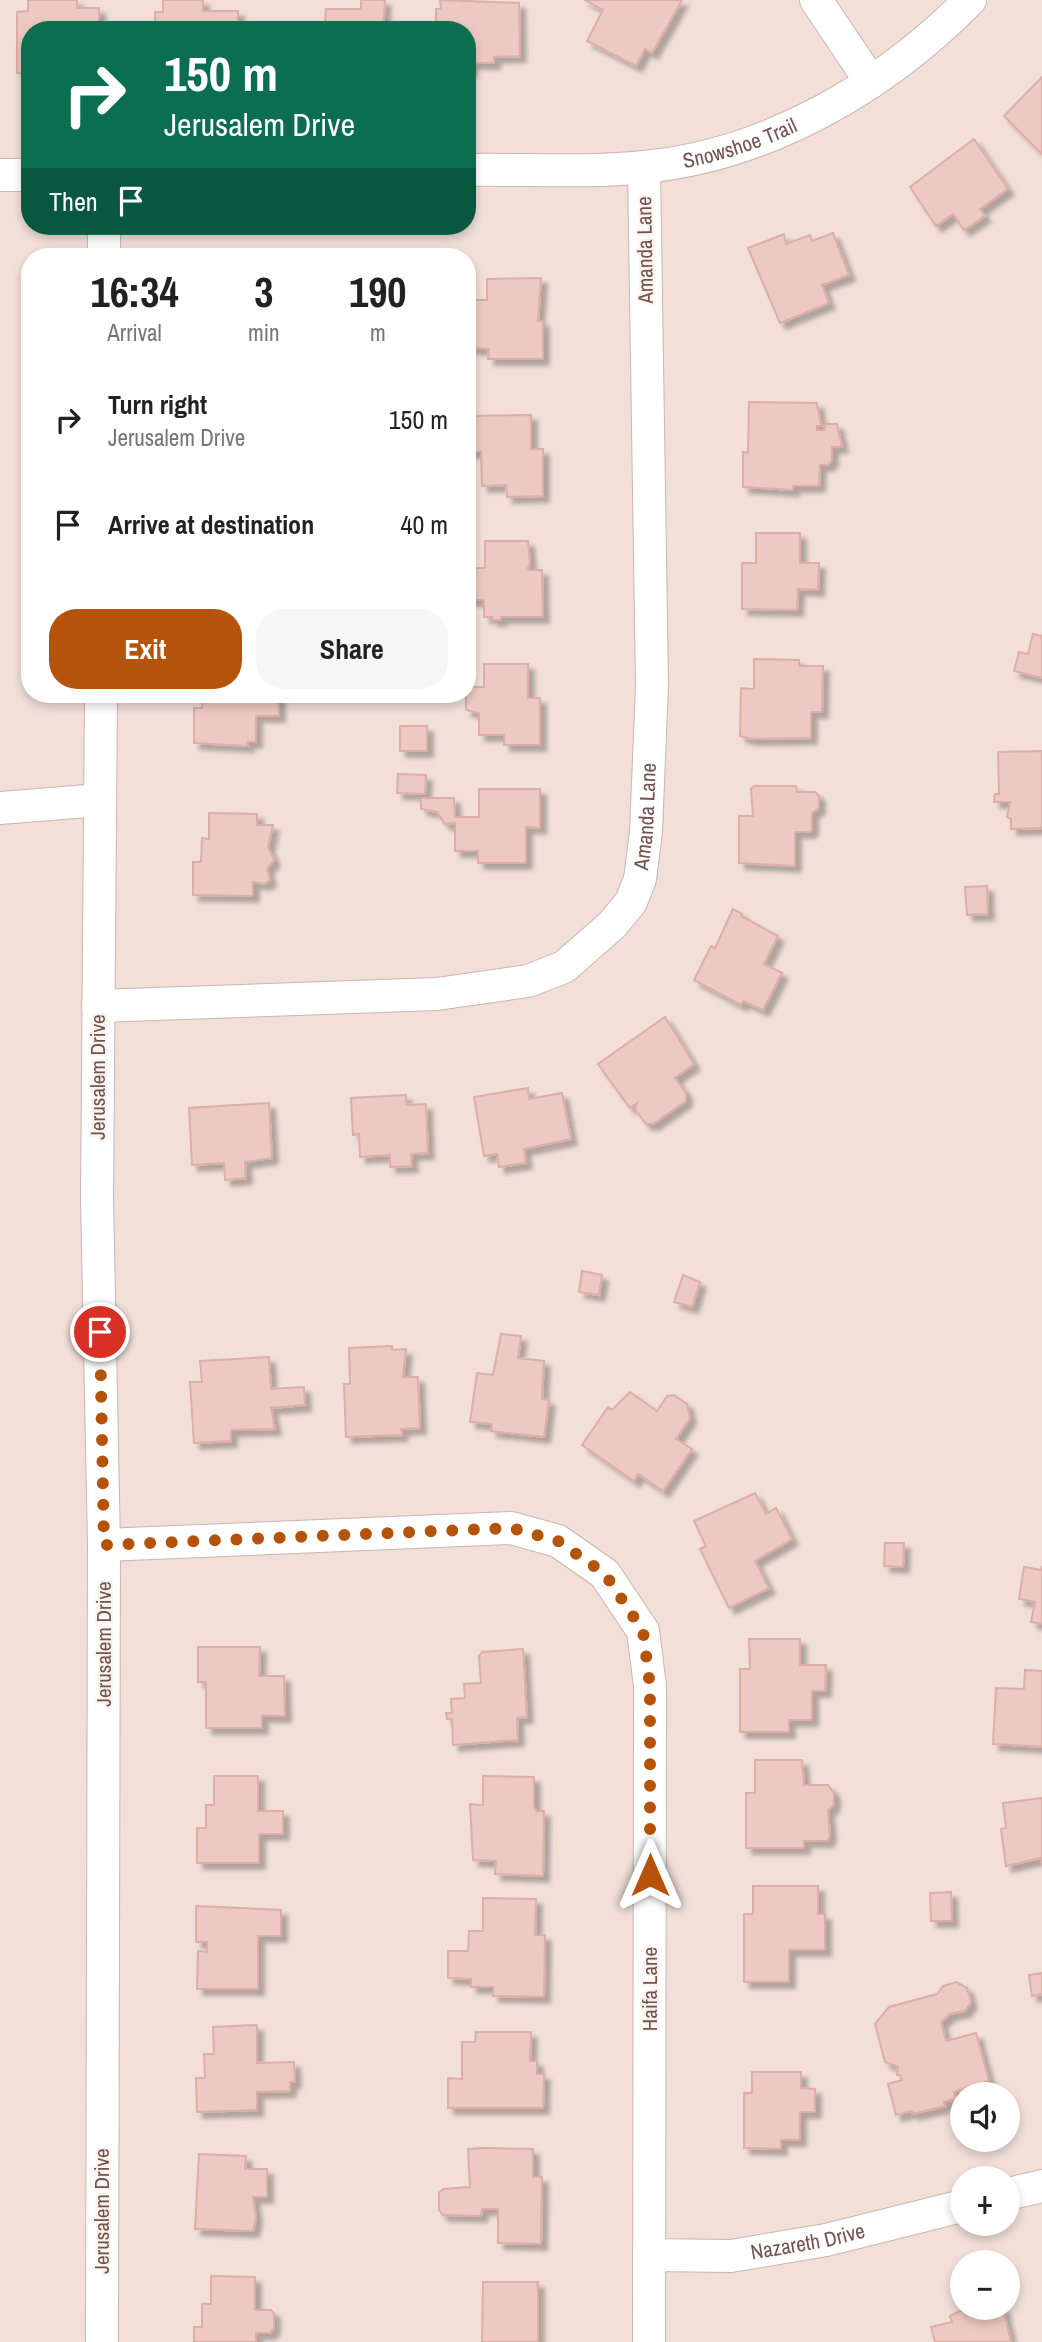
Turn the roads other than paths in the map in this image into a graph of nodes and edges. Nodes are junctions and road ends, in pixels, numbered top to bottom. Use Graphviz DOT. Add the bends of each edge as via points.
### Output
graph roads {
  1 [pos="816,0"];
  2 [pos="970,0"];
  3 [pos="871,82"];
  4 [pos="644,167"];
  5 [pos="476,170"];
  6 [pos="0,175"];
  7 [pos="21,175"];
  8 [pos="101,703"];
  9 [pos="100,800"];
  10 [pos="0,808"];
  11 [pos="98,1006"];
  12 [pos="104,1545"];
  13 [pos="1042,2186"];
  14 [pos="1020,2191"];
  15 [pos="950,2209"];
  16 [pos="650,2255"];
  17 [pos="102,2342"];
  18 [pos="649,2342"];
  1 -- 3 [label="street"];
  2 -- 3 [label="street, Snowshoe Trail" via="939,32"];
  3 -- 4 [label="street, Snowshoe Trail" via="798,124 715,154"];
  4 -- 5 [label="street, Snowshoe Trail"];
  4 -- 11 [label="street, Amanda Lane" via="652,685 646,832 640,879 631,902 564,967 528,981 437,994"];
  6 -- 7 [label="street"];
  8 -- 9 [label="street, Jerusalem Drive"];
  9 -- 10 [label="street"];
  9 -- 11 [label="street, Jerusalem Drive"];
  11 -- 12 [label="street, Jerusalem Drive"];
  12 -- 16 [label="street, Haifa Lane" via="511,1528 558,1541 605,1574 643,1631 650,1686"];
  12 -- 17 [label="street, Jerusalem Drive"];
  13 -- 14 [label="street"];
  15 -- 16 [label="street, Nazareth Drive" via="826,2240 744,2254"];
  16 -- 18 [label="street, Haifa Lane"];
}
